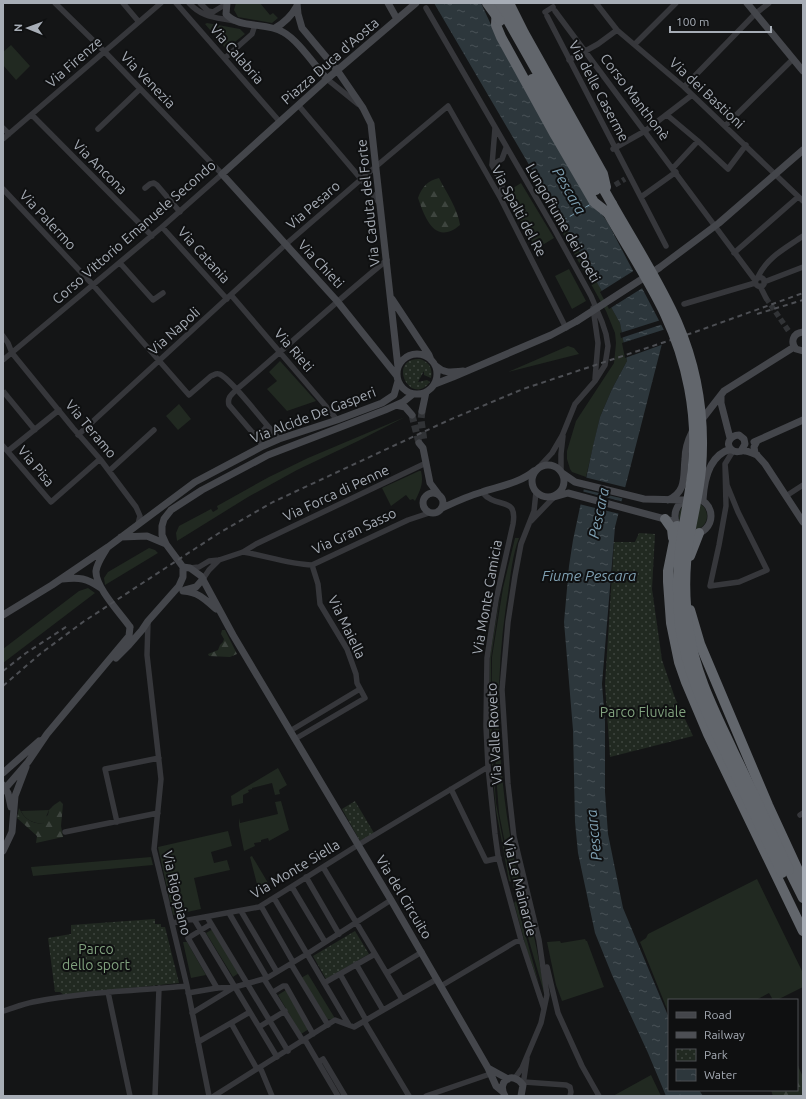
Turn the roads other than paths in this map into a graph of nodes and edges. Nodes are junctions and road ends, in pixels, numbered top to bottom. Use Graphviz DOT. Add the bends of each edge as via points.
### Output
graph roads {
  1 [pos="56,3"];
  2 [pos="123,3"];
  3 [pos="161,3"];
  4 [pos="176,3"];
  5 [pos="189,3"];
  6 [pos="200,3"];
  7 [pos="226,3"];
  8 [pos="388,3"];
  9 [pos="416,3"];
  10 [pos="487,3"];
  11 [pos="491,3"];
  12 [pos="596,3"];
  13 [pos="676,3"];
  14 [pos="747,3"];
  15 [pos="769,3"];
  16 [pos="501,4"];
  17 [pos="297,5"];
  18 [pos="426,8"];
  19 [pos="554,9"];
  20 [pos="755,14"];
  21 [pos="204,15"];
  22 [pos="400,17"];
  23 [pos="234,21"];
  24 [pos="500,21"];
  25 [pos="139,22"];
  26 [pos="195,24"];
  27 [pos="255,25"];
  28 [pos="274,28"];
  29 [pos="617,30"];
  30 [pos="635,44"];
  31 [pos="586,51"];
  32 [pos="104,52"];
  33 [pos="224,58"];
  34 [pos="793,59"];
  35 [pos="569,60"];
  36 [pos="337,70"];
  37 [pos="802,70"];
  38 [pos="327,79"];
  39 [pos="684,87"];
  40 [pos="140,89"];
  41 [pos="692,95"];
  42 [pos="261,99"];
  43 [pos="299,106"];
  44 [pos="448,106"];
  45 [pos="363,108"];
  46 [pos="32,115"];
  47 [pos="667,115"];
  48 [pos="280,122"];
  49 [pos="725,126"];
  50 [pos="3,128"];
  51 [pos="494,128"];
  52 [pos="98,129"];
  53 [pos="645,131"];
  54 [pos="9,134"];
  55 [pos="3,139"];
  56 [pos="698,141"];
  57 [pos="746,145"];
  58 [pos="506,148"];
  59 [pos="614,149"];
  60 [pos="803,150"];
  61 [pos="502,158"];
  62 [pos="514,161"];
  63 [pos="492,165"];
  64 [pos="377,166"];
  65 [pos="674,170"];
  66 [pos="222,174"];
  67 [pos="776,174"];
  68 [pos="361,180"];
  69 [pos="145,188"];
  70 [pos="3,189"];
  71 [pos="798,197"];
  72 [pos="641,198"];
  73 [pos="501,199"];
  74 [pos="803,202"];
  75 [pos="381,206"];
  76 [pos="180,212"];
  77 [pos="608,213"];
  78 [pos="715,226"];
  79 [pos="162,227"];
  80 [pos="152,236"];
  81 [pos="803,236"];
  82 [pos="285,245"];
  83 [pos="666,246"];
  84 [pos="734,253"];
  85 [pos="387,260"];
  86 [pos="120,262"];
  87 [pos="803,267"];
  88 [pos="759,282"];
  89 [pos="93,285"];
  90 [pos="163,293"];
  91 [pos="591,296"];
  92 [pos="230,297"];
  93 [pos="391,298"];
  94 [pos="766,298"];
  95 [pos="337,301"];
  96 [pos="684,304"];
  97 [pos="566,328"];
  98 [pos="797,335"];
  99 [pos="3,336"];
  100 [pos="794,348"];
  101 [pos="803,351"];
  102 [pos="280,352"];
  103 [pos="12,353"];
  104 [pos="3,360"];
  105 [pos="158,360"];
  106 [pos="433,362"];
  107 [pos="398,367"];
  108 [pos="467,371"];
  109 [pos="397,378"];
  110 [pos="595,381"];
  111 [pos="435,384"];
  112 [pos="236,390"];
  113 [pos="426,392"];
  114 [pos="413,394"];
  115 [pos="7,396"];
  116 [pos="721,396"];
  117 [pos="396,405"];
  118 [pos="59,410"];
  119 [pos="422,411"];
  120 [pos="412,415"];
  121 [pos="337,420"];
  122 [pos="803,420"];
  123 [pos="267,425"];
  124 [pos="35,430"];
  125 [pos="154,430"];
  126 [pos="252,432"];
  127 [pos="563,432"];
  128 [pos="78,435"];
  129 [pos="730,438"];
  130 [pos="279,439"];
  131 [pos="757,441"];
  132 [pos="422,444"];
  133 [pos="3,446"];
  134 [pos="262,446"];
  135 [pos="744,447"];
  136 [pos="732,450"];
  137 [pos="8,451"];
  138 [pos="756,453"];
  139 [pos="100,459"];
  140 [pos="426,463"];
  141 [pos="712,464"];
  142 [pos="725,464"];
  143 [pos="685,467"];
  144 [pos="537,469"];
  145 [pos="108,471"];
  146 [pos="562,473"];
  147 [pos="513,482"];
  148 [pos="430,483"];
  149 [pos="803,485"];
  150 [pos="534,490"];
  151 [pos="482,492"];
  152 [pos="426,496"];
  153 [pos="786,496"];
  154 [pos="554,497"];
  155 [pos="668,500"];
  156 [pos="684,500"];
  157 [pos="703,500"];
  158 [pos="442,502"];
  159 [pos="429,513"];
  160 [pos="665,519"];
  161 [pos="803,522"];
  162 [pos="677,524"];
  163 [pos="138,525"];
  164 [pos="528,526"];
  165 [pos="698,533"];
  166 [pos="121,537"];
  167 [pos="166,544"];
  168 [pos="256,544"];
  169 [pos="108,547"];
  170 [pos="243,552"];
  171 [pos="258,554"];
  172 [pos="671,556"];
  173 [pos="219,560"];
  174 [pos="312,566"];
  175 [pos="187,567"];
  176 [pos="60,579"];
  177 [pos="203,579"];
  178 [pos="181,588"];
  179 [pos="103,590"];
  180 [pos="3,615"];
  181 [pos="222,615"];
  182 [pos="148,621"];
  183 [pos="130,627"];
  184 [pos="92,680"];
  185 [pos="360,689"];
  186 [pos="290,731"];
  187 [pos="47,734"];
  188 [pos="295,739"];
  189 [pos="159,758"];
  190 [pos="28,762"];
  191 [pos="488,767"];
  192 [pos="5,771"];
  193 [pos="14,778"];
  194 [pos="4,788"];
  195 [pos="451,789"];
  196 [pos="158,813"];
  197 [pos="13,817"];
  198 [pos="117,822"];
  199 [pos="65,832"];
  200 [pos="358,845"];
  201 [pos="3,851"];
  202 [pos="499,858"];
  203 [pos="323,867"];
  204 [pos="786,871"];
  205 [pos="306,877"];
  206 [pos="803,881"];
  207 [pos="292,887"];
  208 [pos="274,898"];
  209 [pos="803,898"];
  210 [pos="391,900"];
  211 [pos="261,906"];
  212 [pos="241,910"];
  213 [pos="228,913"];
  214 [pos="803,916"];
  215 [pos="207,917"];
  216 [pos="194,919"];
  217 [pos="172,923"];
  218 [pos="356,923"];
  219 [pos="211,924"];
  220 [pos="200,930"];
  221 [pos="803,931"];
  222 [pos="339,934"];
  223 [pos="521,940"];
  224 [pos="539,940"];
  225 [pos="326,942"];
  226 [pos="422,952"];
  227 [pos="307,954"];
  228 [pos="375,954"];
  229 [pos="292,963"];
  230 [pos="356,964"];
  231 [pos="277,972"];
  232 [pos="340,974"];
  233 [pos="386,974"];
  234 [pos="266,978"];
  235 [pos="437,979"];
  236 [pos="324,983"];
  237 [pos="247,984"];
  238 [pos="186,986"];
  239 [pos="441,986"];
  240 [pos="234,987"];
  241 [pos="159,988"];
  242 [pos="218,988"];
  243 [pos="108,992"];
  244 [pos="273,992"];
  245 [pos="188,993"];
  246 [pos="402,999"];
  247 [pos="383,1010"];
  248 [pos="545,1010"];
  249 [pos="3,1011"];
  250 [pos="285,1011"];
  251 [pos="250,1012"];
  252 [pos="192,1013"];
  253 [pos="269,1020"];
  254 [pos="365,1020"];
  255 [pos="231,1024"];
  256 [pos="328,1025"];
  257 [pos="350,1025"];
  258 [pos="259,1026"];
  259 [pos="314,1034"];
  260 [pos="304,1040"];
  261 [pos="198,1042"];
  262 [pos="288,1051"];
  263 [pos="527,1056"];
  264 [pos="277,1057"];
  265 [pos="318,1062"];
  266 [pos="258,1068"];
  267 [pos="489,1071"];
  268 [pos="511,1078"];
  269 [pos="523,1084"];
  270 [pos="503,1094"];
  271 [pos="130,1096"];
  272 [pos="156,1096"];
  273 [pos="209,1096"];
  274 [pos="214,1096"];
  275 [pos="272,1096"];
  276 [pos="338,1096"];
  277 [pos="346,1096"];
  278 [pos="409,1096"];
  279 [pos="426,1096"];
  280 [pos="521,1096"];
  281 [pos="570,1096"];
  282 [pos="598,1096"];
  1 -- 32 [label="street, Via Venezia"];
  2 -- 25 [label="street"];
  3 -- 25 [label="street, Via Firenze"];
  4 -- 26 [label="street, Via Calabria"];
  5 -- 21 [label="street"];
  6 -- 7 [label="street" via="208,11 213,12"];
  7 -- 23 [label="main road" via="226,14"];
  8 -- 22 [label="main road"];
  9 -- 22 [label="main road, Piazza Duca d'Aosta"];
  10 -- 24 [label="highway, bridge"];
  11 -- 24 [label="highway, bridge"];
  12 -- 29 [label="street, Via dei Bastioni"];
  13 -- 30 [label="street"];
  14 -- 20 [label="main road"];
  15 -- 20 [label="street"];
  16 -- 77 [label="highway, bridge" via="496,25 502,37 594,202"];
  16 -- 204 [label="highway, bridge" via="524,33 603,174 607,195 668,303 691,361 698,392 702,451 686,568 690,639 709,699"];
  17 -- 28 [label="main road" via="286,20"];
  17 -- 36 [label="main road, Via Caduta del Forte" via="302,28"];
  18 -- 51 [label="street, Lungofiume dei Poeti"];
  19 -- 31 [label="street, Corso Manthonè"];
  19 -- 35 [label="street, Via delle Caserme" via="546,14"];
  20 -- 34 [label="main road"];
  20 -- 39 [label="street"];
  21 -- 23 [label="street"];
  21 -- 26 [label="street, Via Calabria"];
  22 -- 36 [label="main road, Piazza Duca d'Aosta"];
  23 -- 27 [label="main road"];
  24 -- 77 [label="highway"];
  25 -- 32 [label="street, Via Firenze"];
  26 -- 33 [label="street, Via Calabria"];
  27 -- 28 [label="main road"];
  27 -- 33 [label="street" via="252,34"];
  28 -- 38 [label="main road" via="291,38"];
  29 -- 30 [label="street, Via dei Bastioni"];
  29 -- 31 [label="street"];
  30 -- 39 [label="street, Via dei Bastioni"];
  31 -- 35 [label="street"];
  31 -- 53 [label="street, Corso Manthonè"];
  32 -- 40 [label="street, Via Venezia"];
  32 -- 46 [label="street, Via Firenze"];
  33 -- 42 [label="street, Via Calabria"];
  34 -- 37 [label="main road"];
  34 -- 49 [label="street"];
  35 -- 59 [label="street, Via delle Caserme"];
  36 -- 38 [label="main road, Piazza Duca d'Aosta"];
  36 -- 45 [label="main road, Via Caduta del Forte"];
  38 -- 43 [label="main road, Piazza Duca d'Aosta"];
  38 -- 45 [label="street, Via Caduta del Forte"];
  39 -- 41 [label="street, Via dei Bastioni"];
  40 -- 52 [label="street"];
  40 -- 66 [label="street, Via Venezia"];
  41 -- 47 [label="street"];
  41 -- 49 [label="street, Via dei Bastioni"];
  42 -- 48 [label="street, Piazza Duca d'Aosta"];
  43 -- 48 [label="main road, Piazza Duca d'Aosta"];
  43 -- 68 [label="street"];
  44 -- 64 [label="street, Via Pesaro"];
  44 -- 73 [label="street, Via Spalti del Re"];
  45 -- 64 [label="main road, Via Caduta del Forte" via="373,130"];
  46 -- 54 [label="street, Via Firenze"];
  46 -- 80 [label="street, Via Ancona"];
  47 -- 53 [label="street"];
  47 -- 56 [label="street"];
  48 -- 66 [label="main road, Corso Vittorio Emanuele Secondo"];
  49 -- 57 [label="street, Via dei Bastioni"];
  50 -- 54 [label="street"];
  51 -- 58 [label="street, Lungofiume dei Poeti"];
  51 -- 63 [label="street"];
  53 -- 59 [label="street"];
  53 -- 65 [label="street, Corso Manthonè"];
  54 -- 55 [label="street, Via Firenze"];
  56 -- 57 [label="street" via="728,169"];
  56 -- 65 [label="street"];
  57 -- 67 [label="street, Via dei Bastioni"];
  58 -- 61 [label="street"];
  58 -- 62 [label="street, Lungofiume dei Poeti"];
  59 -- 72 [label="street, Via delle Caserme"];
  60 -- 67 [label="main road"];
  61 -- 62 [label="street, Lungofiume dei Poeti"];
  61 -- 63 [label="street"];
  62 -- 91 [label="street, Lungofiume dei Poeti"];
  63 -- 73 [label="street" via="502,184"];
  64 -- 68 [label="street, Via Pesaro"];
  64 -- 75 [label="main road, Via Caduta del Forte"];
  65 -- 72 [label="street"];
  65 -- 78 [label="street, Corso Manthonè"];
  66 -- 76 [label="street, Corso Vittorio Emanuele Secondo"];
  66 -- 82 [label="main road, Via Chieti"];
  67 -- 71 [label="street, Via dei Bastioni"];
  67 -- 78 [label="main road"];
  68 -- 75 [label="street"];
  68 -- 82 [label="street, Via Pesaro"];
  69 -- 76 [label="street" via="154,183 157,185"];
  70 -- 89 [label="street, Via Palermo"];
  71 -- 74 [label="street, Via dei Bastioni"];
  71 -- 84 [label="street"];
  72 -- 83 [label="street, Via delle Caserme"];
  73 -- 97 [label="street, Via Spalti del Re"];
  75 -- 85 [label="main road, Via Caduta del Forte"];
  76 -- 79 [label="street, Corso Vittorio Emanuele Secondo"];
  77 -- 204 [label="highway, bridge" via="665,314 678,347 689,389 693,412 694,454 679,555 678,582 679,614 685,651 701,700"];
  78 -- 84 [label="street, Corso Manthonè"];
  78 -- 97 [label="main road, bridge" via="659,268"];
  79 -- 80 [label="street, Corso Vittorio Emanuele Secondo"];
  79 -- 92 [label="street, Via Catania"];
  80 -- 86 [label="street, Corso Vittorio Emanuele Secondo"];
  81 -- 88 [label="street" via="772,257 763,269"];
  82 -- 92 [label="street, Via Napoli"];
  82 -- 95 [label="main road, Via Chieti"];
  84 -- 88 [label="street, Corso Manthonè"];
  85 -- 93 [label="main road, Via Caduta del Forte"];
  85 -- 95 [label="street"];
  86 -- 89 [label="street, Corso Vittorio Emanuele Secondo"];
  86 -- 90 [label="street" via="153,300"];
  87 -- 88 [label="street"];
  88 -- 94 [label="street, Corso Manthonè"];
  88 -- 96 [label="street"];
  89 -- 103 [label="street, Corso Vittorio Emanuele Secondo"];
  89 -- 105 [label="street, Via Palermo"];
  91 -- 110 [label="street, Lungofiume dei Poeti" via="598,343"];
  91 -- 110 [label="street, Lungofiume dei Poeti" via="602,322 608,346 604,365"];
  92 -- 102 [label="street, Via Rieti"];
  92 -- 105 [label="street, Via Napoli"];
  93 -- 106 [label="main road, Via Caduta del Forte"];
  93 -- 107 [label="main road, Via Caduta del Forte"];
  95 -- 102 [label="street"];
  95 -- 109 [label="main road, Via Chieti"];
  97 -- 108 [label="main road"];
  98 -- 100 [label="main road" via="793,343"];
  99 -- 103 [label="street, Via Teramo"];
  100 -- 101 [label="main road"];
  100 -- 116 [label="main road" via="724,391"];
  102 -- 112 [label="street"];
  102 -- 121 [label="street, Via Rieti"];
  103 -- 104 [label="street, Corso Vittorio Emanuele Secondo"];
  103 -- 118 [label="street, Via Teramo"];
  105 -- 112 [label="street, Via Palermo" via="189,395 211,376 218,374"];
  105 -- 128 [label="street, Via Napoli"];
  106 -- 107 [label="main road" via="422,355 413,355 404,359"];
  106 -- 108 [label="main road" via="446,372"];
  106 -- 111 [label="main road" via="437,374"];
  107 -- 109 [label="main road"];
  108 -- 111 [label="main road"];
  109 -- 114 [label="main road" via="404,390"];
  109 -- 121 [label="main road, Via Alcide De Gasperi" via="396,390 392,397"];
  110 -- 127 [label="street, Lungofiume dei Poeti" via="575,404"];
  111 -- 113 [label="main road"];
  112 -- 123 [label="street"];
  112 -- 126 [label="street" via="228,398 229,405"];
  113 -- 114 [label="main road"];
  113 -- 119 [label="main road"];
  114 -- 117 [label="main road, Via Alcide De Gasperi"];
  115 -- 124 [label="street"];
  116 -- 129 [label="main road"];
  116 -- 143 [label="main road" via="691,433 686,448"];
  117 -- 120 [label="main road" via="405,407"];
  117 -- 167 [label="main road, Via Alcide De Gasperi" via="279,450 202,490 166,514 162,523"];
  118 -- 124 [label="street"];
  118 -- 128 [label="street, Via Teramo"];
  121 -- 130 [label="main road, Via Alcide De Gasperi"];
  122 -- 131 [label="main road"];
  123 -- 126 [label="street" via="257,434"];
  123 -- 130 [label="street"];
  124 -- 137 [label="street"];
  125 -- 145 [label="street"];
  126 -- 134 [label="street"];
  127 -- 144 [label="street, Lungofiume dei Poeti" via="552,453"];
  127 -- 146 [label="street, Lungofiume dei Poeti"];
  128 -- 139 [label="street, Via Teramo"];
  129 -- 135 [label="main road" via="739,435 744,439"];
  129 -- 136 [label="main road"];
  130 -- 134 [label="main road, Via Alcide De Gasperi"];
  131 -- 135 [label="main road"];
  131 -- 138 [label="main road" via="754,447"];
  132 -- 140 [label="main road"];
  133 -- 137 [label="street, Via Pisa"];
  134 -- 163 [label="main road, Via Alcide De Gasperi" via="195,482"];
  135 -- 136 [label="main road" via="736,452"];
  135 -- 138 [label="main road" via="746,451"];
  136 -- 141 [label="main road" via="722,454"];
  136 -- 142 [label="street"];
  137 -- 139 [label="street, Via Pisa" via="51,502"];
  138 -- 153 [label="main road"];
  139 -- 145 [label="street, Via Teramo"];
  140 -- 148 [label="main road"];
  140 -- 168 [label="street, Via Forca di Penne"];
  141 -- 142 [label="street"];
  141 -- 157 [label="main road" via="705,479"];
  142 -- 142 [label="street" via="725,510 710,586 739,582 767,570 727,485"];
  143 -- 155 [label="main road" via="681,489"];
  143 -- 156 [label="main road" via="687,488"];
  144 -- 146 [label="main road" via="546,465 553,466"];
  144 -- 147 [label="main road" via="527,477"];
  144 -- 150 [label="main road" via="531,480"];
  145 -- 163 [label="street, Via Teramo" via="140,512"];
  146 -- 154 [label="main road" via="563,487"];
  146 -- 155 [label="main road" via="575,482 644,499"];
  147 -- 150 [label="main road" via="527,484"];
  147 -- 151 [label="main road"];
  148 -- 152 [label="main road"];
  148 -- 158 [label="main road"];
  149 -- 153 [label="street"];
  150 -- 154 [label="main road" via="544,497"];
  150 -- 164 [label="street, Via Valle Roveto" via="534,511"];
  151 -- 158 [label="main road" via="463,499"];
  151 -- 191 [label="street, Via Monte Camicia" via="488,498 514,510 487,658"];
  152 -- 158 [label="main road" via="432,493"];
  152 -- 159 [label="main road" via="423,506"];
  153 -- 161 [label="main road"];
  154 -- 160 [label="main road" via="565,493 573,494"];
  154 -- 164 [label="street, Via Valle Roveto"];
  155 -- 156 [label="main road"];
  156 -- 157 [label="main road" via="694,497"];
  156 -- 162 [label="main road" via="675,510"];
  157 -- 165 [label="main road" via="710,508 711,518 707,527"];
  158 -- 159 [label="main road" via="438,513"];
  159 -- 174 [label="street, Via Gran Sasso" via="408,520"];
  160 -- 162 [label="main road"];
  160 -- 172 [label="highway" via="673,532"];
  162 -- 165 [label="main road" via="686,532"];
  162 -- 172 [label="highway"];
  163 -- 166 [label="main road, Via Alcide De Gasperi"];
  164 -- 224 [label="street, Via Valle Roveto" via="521,544 508,622 502,690 514,837"];
  165 -- 206 [label="highway" via="690,554 687,579 693,623 748,758"];
  166 -- 167 [label="main road" via="147,536"];
  166 -- 169 [label="main road, Via Alcide De Gasperi"];
  167 -- 175 [label="main road"];
  168 -- 170 [label="street, Via Forca di Penne"];
  168 -- 171 [label="street" via="254,550"];
  169 -- 176 [label="main road"];
  169 -- 179 [label="main road, Via Alcide De Gasperi" via="96,570"];
  170 -- 171 [label="street, Via Gran Sasso"];
  170 -- 173 [label="street, Via Forca di Penne"];
  171 -- 174 [label="street, Via Gran Sasso"];
  172 -- 221 [label="highway" via="668,571 668,603 673,640 686,682 708,734"];
  173 -- 175 [label="street, Via Forca di Penne" via="210,561 199,567"];
  173 -- 177 [label="street, Via Forca di Penne"];
  174 -- 185 [label="street, Via Maiella" via="318,584 320,604 347,649"];
  175 -- 177 [label="main road, Via del Circuito"];
  175 -- 178 [label="main road"];
  176 -- 179 [label="main road" via="83,578"];
  176 -- 180 [label="main road"];
  177 -- 178 [label="main road" via="196,587"];
  177 -- 181 [label="main road, Via del Circuito"];
  178 -- 181 [label="main road, Via del Circuito" via="200,595"];
  178 -- 182 [label="main road"];
  179 -- 183 [label="main road, Via Alcide De Gasperi"];
  181 -- 186 [label="main road, Via del Circuito"];
  182 -- 183 [label="main road"];
  182 -- 184 [label="main road" via="129,645"];
  182 -- 189 [label="street, Via Rigopiano" via="147,655"];
  183 -- 184 [label="main road" via="129,636"];
  184 -- 187 [label="main road"];
  185 -- 186 [label="street"];
  185 -- 188 [label="street, Via Maiella" via="366,698"];
  186 -- 188 [label="main road, Via del Circuito"];
  187 -- 190 [label="main road"];
  187 -- 192 [label="main road"];
  188 -- 200 [label="main road, Via del Circuito"];
  189 -- 196 [label="street, Via Rigopiano" via="162,779"];
  189 -- 198 [label="street" via="106,769"];
  190 -- 193 [label="main road"];
  190 -- 197 [label="main road" via="15,796"];
  191 -- 195 [label="street"];
  191 -- 202 [label="street, Via Le Mainarde"];
  192 -- 193 [label="main road" via="5,778"];
  193 -- 194 [label="main road"];
  194 -- 197 [label="main road" via="10,798"];
  195 -- 200 [label="street"];
  195 -- 202 [label="street" via="486,861"];
  196 -- 198 [label="street"];
  196 -- 217 [label="street, Via Rigopiano" via="154,849"];
  197 -- 201 [label="main road" via="12,832"];
  198 -- 199 [label="street"];
  200 -- 203 [label="street, Via Monte Siella"];
  200 -- 210 [label="main road, Via del Circuito"];
  202 -- 223 [label="street, Via Le Mainarde"];
  203 -- 205 [label="street, Via Monte Siella"];
  203 -- 218 [label="street"];
  204 -- 209 [label="highway"];
  204 -- 214 [label="highway"];
  205 -- 207 [label="street, Via Monte Siella"];
  205 -- 222 [label="street"];
  207 -- 208 [label="street, Via Monte Siella"];
  207 -- 225 [label="street"];
  208 -- 211 [label="street, Via Monte Siella"];
  208 -- 227 [label="street"];
  210 -- 218 [label="street"];
  210 -- 226 [label="main road, Via del Circuito"];
  211 -- 212 [label="street, Via Monte Siella"];
  211 -- 229 [label="street"];
  212 -- 213 [label="street, Via Monte Siella"];
  212 -- 231 [label="street"];
  213 -- 215 [label="street, Via Monte Siella"];
  213 -- 234 [label="street"];
  215 -- 216 [label="street, Via Monte Siella"];
  215 -- 219 [label="street"];
  216 -- 217 [label="street, Via Monte Siella"];
  216 -- 220 [label="street"];
  217 -- 238 [label="street, Via Rigopiano"];
  218 -- 222 [label="street"];
  218 -- 228 [label="street"];
  219 -- 220 [label="street"];
  219 -- 237 [label="street"];
  220 -- 240 [label="street"];
  220 -- 242 [label="street" via="188,938"];
  222 -- 225 [label="street"];
  223 -- 239 [label="street"];
  223 -- 248 [label="street, Via Le Mainarde"];
  224 -- 248 [label="street, Via Valle Roveto" via="547,987"];
  224 -- 282 [label="street, Via Valle Roveto" via="543,947 558,1013"];
  225 -- 227 [label="street"];
  226 -- 233 [label="street"];
  226 -- 235 [label="main road, Via del Circuito"];
  227 -- 229 [label="street"];
  227 -- 236 [label="street"];
  228 -- 230 [label="street"];
  228 -- 233 [label="street"];
  229 -- 231 [label="street"];
  229 -- 256 [label="street"];
  230 -- 232 [label="street"];
  230 -- 247 [label="street"];
  231 -- 234 [label="street"];
  232 -- 236 [label="street"];
  232 -- 254 [label="street"];
  233 -- 246 [label="street"];
  234 -- 237 [label="street"];
  234 -- 244 [label="street"];
  235 -- 239 [label="main road, Via del Circuito"];
  235 -- 246 [label="street"];
  236 -- 257 [label="street"];
  237 -- 240 [label="street"];
  237 -- 253 [label="street"];
  238 -- 241 [label="street"];
  238 -- 245 [label="street, Via Rigopiano"];
  239 -- 267 [label="main road, Via del Circuito"];
  240 -- 242 [label="street"];
  240 -- 251 [label="street"];
  240 -- 252 [label="street"];
  241 -- 243 [label="street"];
  241 -- 272 [label="street"];
  242 -- 245 [label="street"];
  243 -- 249 [label="street" via="31,1002"];
  243 -- 271 [label="street"];
  244 -- 250 [label="street"];
  244 -- 259 [label="street" via="286,986"];
  245 -- 252 [label="street, Via Rigopiano"];
  246 -- 247 [label="street"];
  247 -- 254 [label="street"];
  248 -- 263 [label="street"];
  250 -- 253 [label="street"];
  250 -- 260 [label="street"];
  251 -- 255 [label="street"];
  251 -- 258 [label="street"];
  252 -- 261 [label="street, Via Rigopiano"];
  253 -- 258 [label="street"];
  253 -- 262 [label="street"];
  254 -- 257 [label="street" via="354,1027"];
  254 -- 278 [label="street"];
  255 -- 261 [label="street"];
  255 -- 266 [label="street"];
  256 -- 257 [label="street" via="335,1020"];
  256 -- 259 [label="street"];
  258 -- 264 [label="street"];
  259 -- 260 [label="street"];
  260 -- 262 [label="street"];
  260 -- 265 [label="street"];
  261 -- 273 [label="street, Via Rigopiano"];
  262 -- 264 [label="street"];
  263 -- 268 [label="street"];
  263 -- 269 [label="street"];
  264 -- 266 [label="street"];
  265 -- 276 [label="street"];
  265 -- 277 [label="street" via="323,1059"];
  266 -- 274 [label="street"];
  266 -- 275 [label="street"];
  267 -- 268 [label="main road"];
  267 -- 270 [label="main road, Via del Circuito"];
  267 -- 279 [label="street"];
  268 -- 269 [label="main road"];
  268 -- 270 [label="main road" via="504,1082"];
  269 -- 280 [label="main road"];
  269 -- 281 [label="street" via="566,1085 570,1087"];
}
